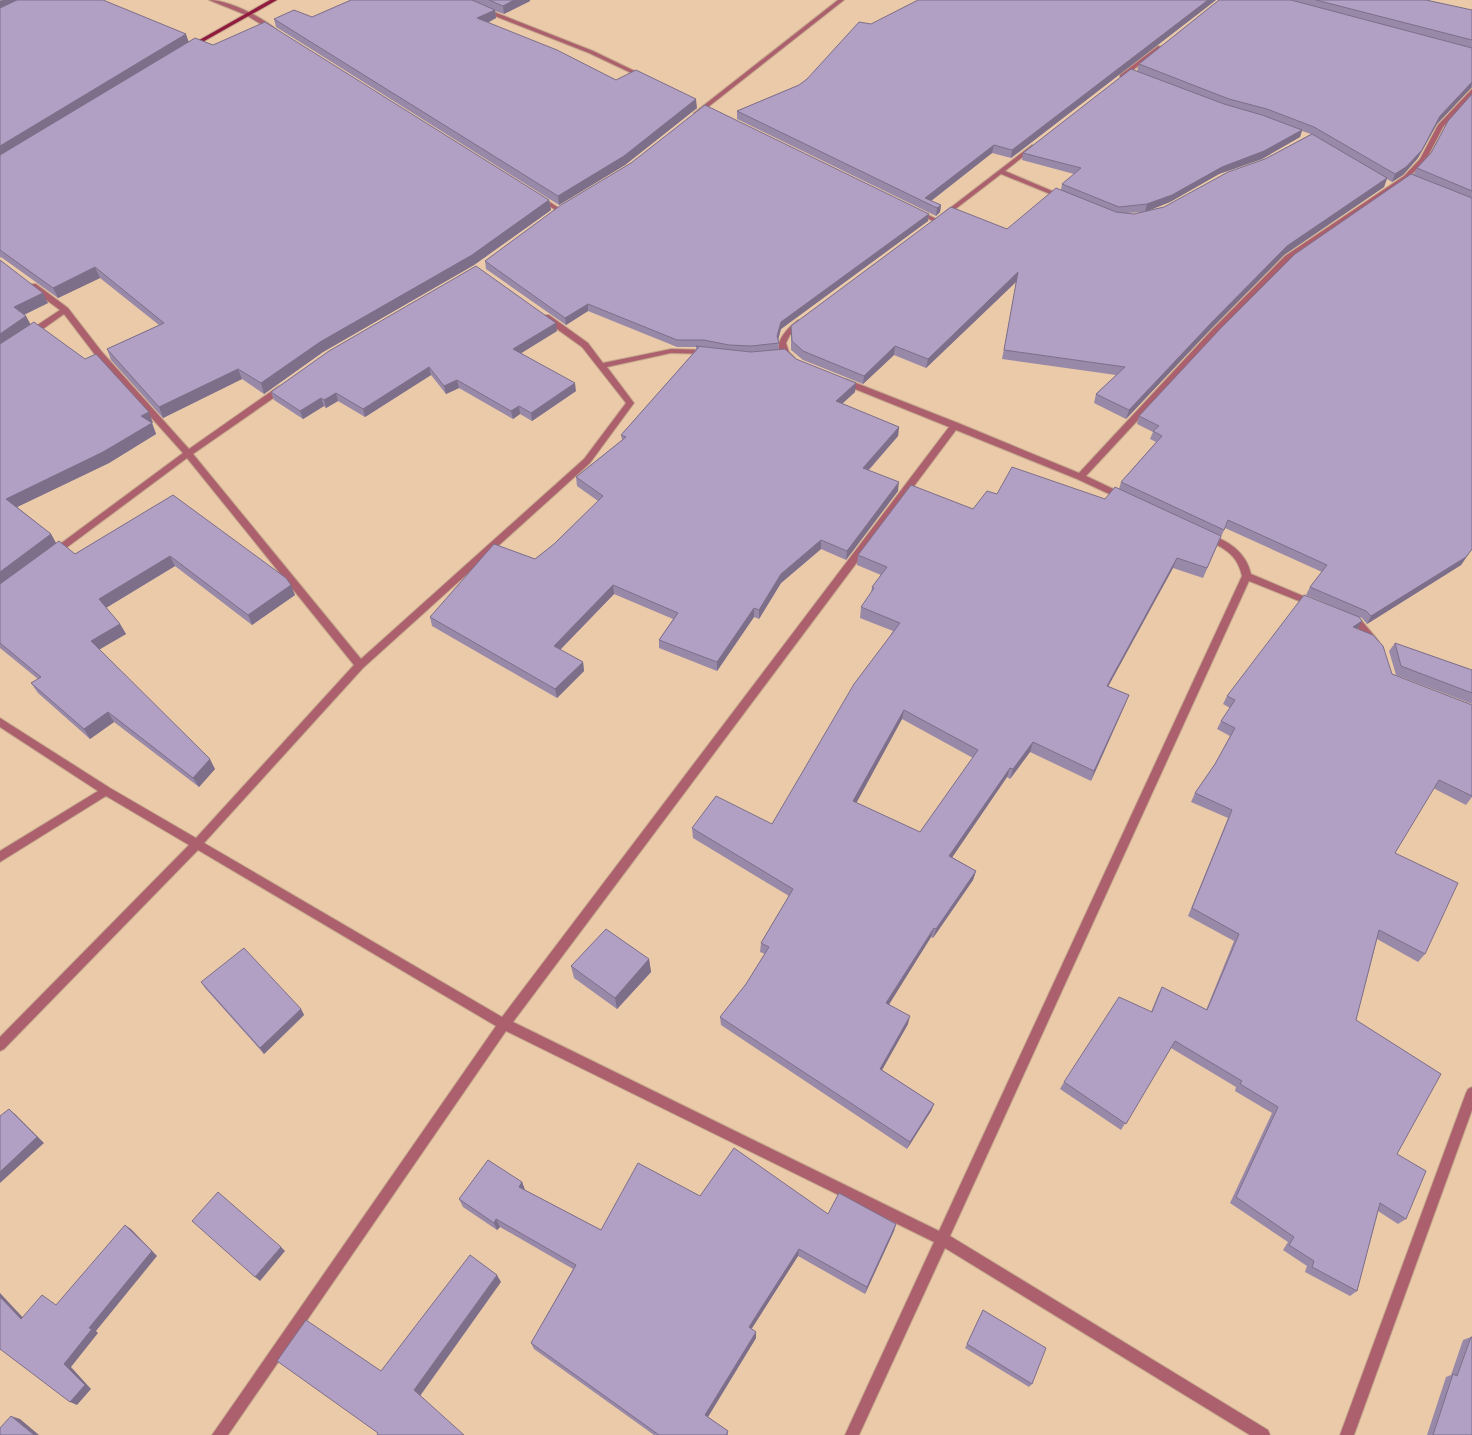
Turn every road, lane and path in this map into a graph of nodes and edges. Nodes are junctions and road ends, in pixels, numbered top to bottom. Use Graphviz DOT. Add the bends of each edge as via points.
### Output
graph roads {
  1 [pos="212,0"];
  2 [pos="274,0"];
  3 [pos="841,0"];
  4 [pos="476,7"];
  5 [pos="248,14"];
  6 [pos="280,33"];
  7 [pos="1167,42"];
  8 [pos="186,50"];
  9 [pos="1128,72"];
  10 [pos="1137,75"];
  11 [pos="653,82"];
  12 [pos="1113,84"];
  13 [pos="1472,91"];
  14 [pos="697,103"];
  15 [pos="706,107"];
  16 [pos="715,111"];
  17 [pos="690,119"];
  18 [pos="1038,142"];
  19 [pos="1001,172"];
  20 [pos="1406,177"];
  21 [pos="1414,180"];
  22 [pos="1384,182"];
  23 [pos="1392,186"];
  24 [pos="534,195"];
  25 [pos="1072,200"];
  26 [pos="567,206"];
  27 [pos="911,207"];
  28 [pos="559,210"];
  29 [pos="552,216"];
  30 [pos="937,220"];
  31 [pos="929,226"];
  32 [pos="29,283"];
  33 [pos="65,310"];
  34 [pos="540,312"];
  35 [pos="809,316"];
  36 [pos="24,337"];
  37 [pos="721,354"];
  38 [pos="799,364"];
  39 [pos="602,366"];
  40 [pos="835,378"];
  41 [pos="286,384"];
  42 [pos="954,425"];
  43 [pos="188,453"];
  44 [pos="1080,477"];
  45 [pos="1134,502"];
  46 [pos="1196,531"];
  47 [pos="47,558"];
  48 [pos="1247,576"];
  49 [pos="1324,608"];
  50 [pos="1341,615"];
  51 [pos="1378,647"];
  52 [pos="360,665"];
  53 [pos="0,722"];
  54 [pos="106,791"];
  55 [pos="197,844"];
  56 [pos="0,857"];
  57 [pos="504,1024"];
  58 [pos="0,1045"];
  59 [pos="1472,1093"];
  60 [pos="942,1239"];
  61 [pos="219,1435"];
  62 [pos="852,1435"];
  63 [pos="1263,1435"];
  64 [pos="1347,1435"];
  1 -- 5 [label="street"];
  2 -- 5 [label="street"];
  3 -- 15 [label="street"];
  4 -- 11 [label="street" via="591,52"];
  5 -- 6 [label="street"];
  5 -- 8 [label="street"];
  7 -- 9 [label="street"];
  9 -- 10 [label="street"];
  9 -- 12 [label="street"];
  13 -- 20 [label="street" via="1440,126 1423,160"];
  14 -- 15 [label="street"];
  15 -- 16 [label="street"];
  15 -- 17 [label="street"];
  18 -- 19 [label="street"];
  19 -- 25 [label="street"];
  19 -- 30 [label="street"];
  20 -- 21 [label="street"];
  20 -- 23 [label="street"];
  22 -- 23 [label="street"];
  23 -- 44 [label="street" via="1288,258"];
  24 -- 28 [label="street"];
  26 -- 28 [label="street"];
  27 -- 30 [label="street"];
  28 -- 29 [label="street"];
  30 -- 31 [label="street"];
  32 -- 33 [label="street"];
  33 -- 36 [label="street"];
  33 -- 43 [label="street" via="99,354"];
  34 -- 39 [label="street" via="585,345"];
  35 -- 38 [label="street" via="785,333 782,344 781,354"];
  37 -- 39 [label="street" via="671,351"];
  39 -- 52 [label="street" via="630,403 587,460"];
  40 -- 42 [label="street"];
  41 -- 43 [label="street"];
  42 -- 44 [label="street"];
  42 -- 57 [label="street"];
  43 -- 47 [label="street"];
  43 -- 52 [label="street"];
  44 -- 45 [label="street"];
  46 -- 48 [label="street" via="1239,555"];
  48 -- 49 [label="street"];
  48 -- 60 [label="street"];
  50 -- 51 [label="street" via="1358,622"];
  52 -- 55 [label="street"];
  53 -- 54 [label="street"];
  54 -- 55 [label="street"];
  54 -- 56 [label="street"];
  55 -- 57 [label="street"];
  55 -- 58 [label="street"];
  57 -- 60 [label="street"];
  57 -- 61 [label="street"];
  59 -- 64 [label="street"];
  60 -- 62 [label="street"];
  60 -- 63 [label="street"];
}
